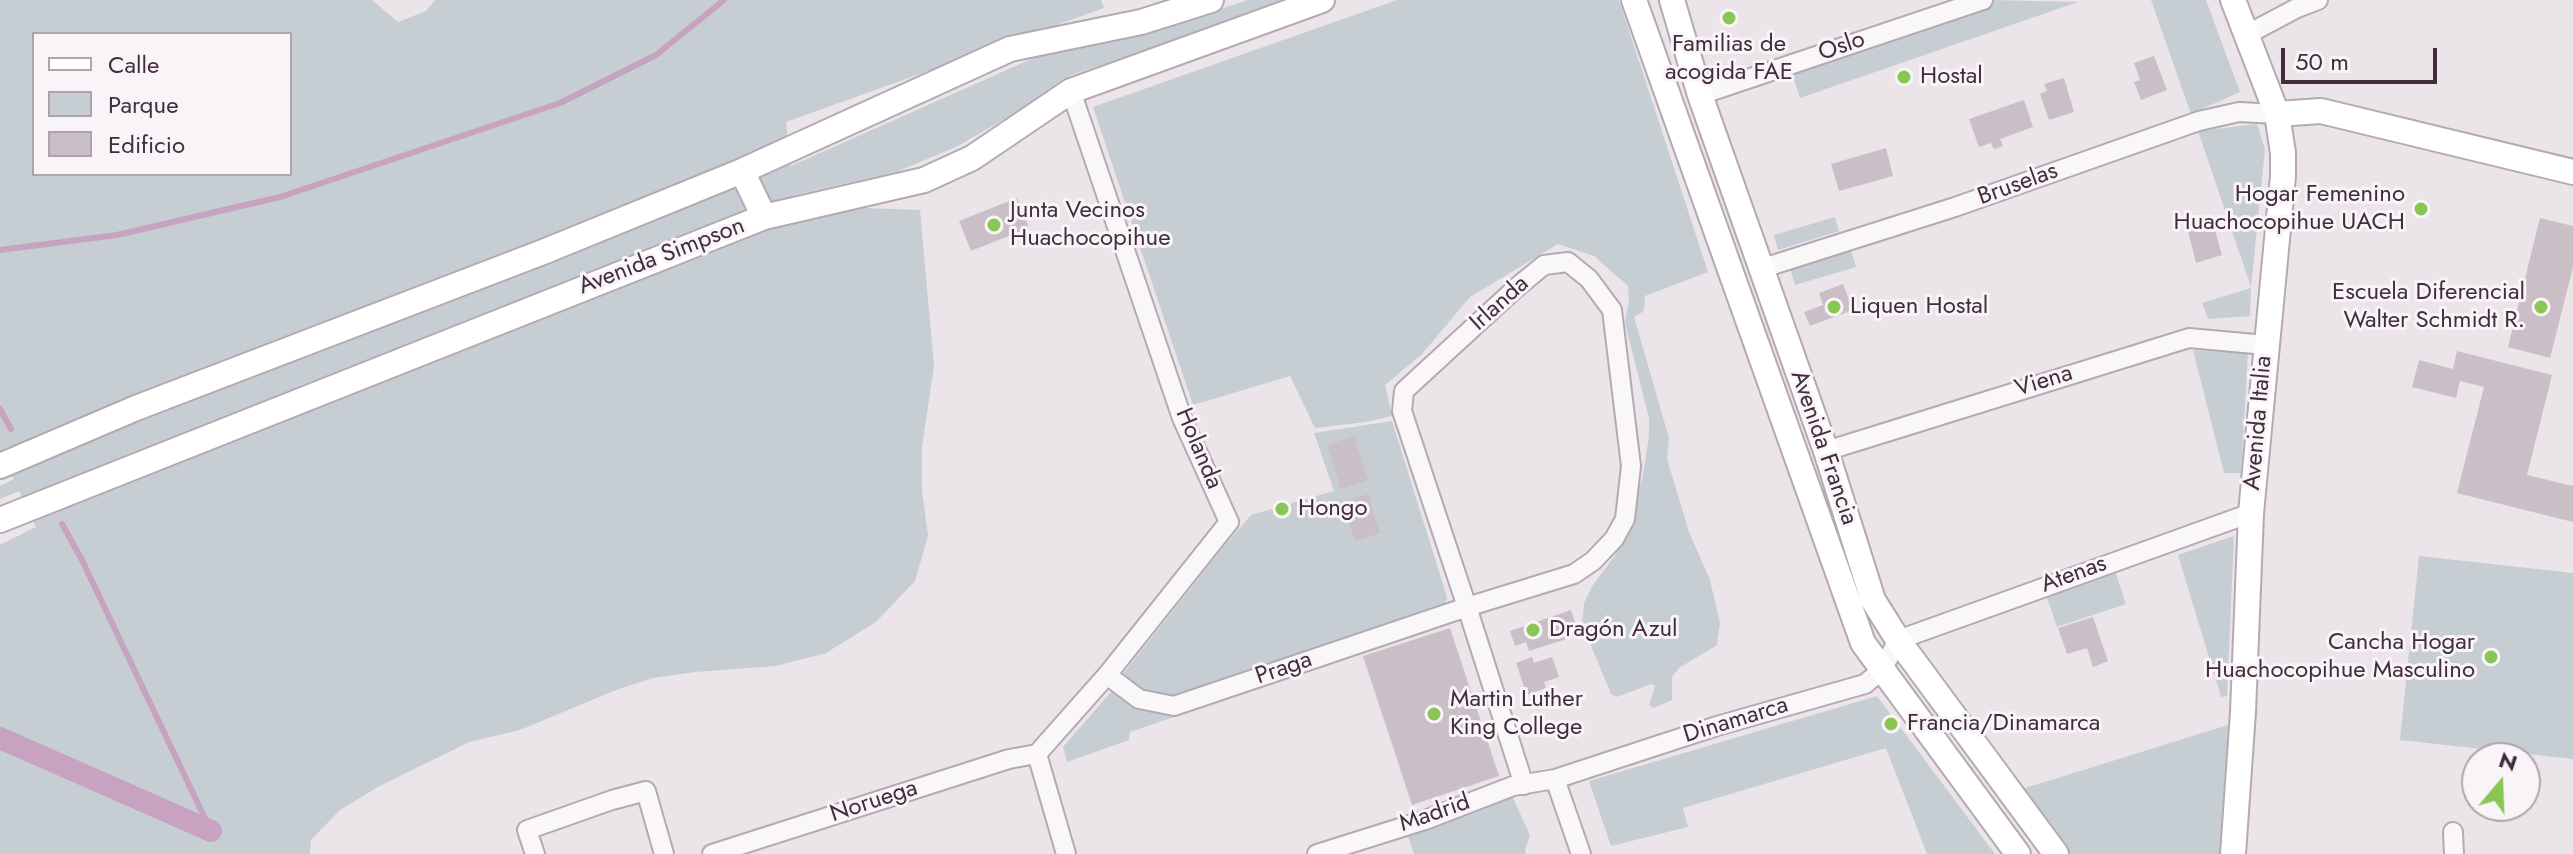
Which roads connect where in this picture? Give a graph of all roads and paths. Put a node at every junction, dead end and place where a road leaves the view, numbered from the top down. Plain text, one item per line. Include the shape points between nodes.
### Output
1 (1211, 0) edge
2 (1322, 0) edge
3 (1634, 0) edge
4 (1672, 0) edge
5 (1983, 0) edge
6 (2233, 0) edge
7 (2318, 0) edge
8 (2246, 35) junction
9 (1071, 91) junction
10 (1700, 95) junction
11 (2277, 114) junction
12 (742, 171) junction
13 (2573, 172) edge
14 (764, 217) junction
15 (1760, 269) junction
16 (2266, 345) junction
17 (1826, 451) junction
18 (0, 466) edge
19 (2251, 513) junction
20 (0, 520) edge
21 (1467, 607) junction
22 (1898, 640) junction
23 (1882, 670) junction
24 (1107, 675) junction
25 (1037, 754) junction
26 (1555, 779) junction
27 (1524, 785) junction
28 (2453, 832) dead end
29 (535, 854) edge
30 (664, 854) edge
31 (712, 854) edge
32 (1066, 854) edge
33 (1317, 854) edge
34 (1581, 854) edge
35 (2018, 854) edge
36 (2056, 854) edge
37 (2233, 854) edge
38 (2454, 854) edge

1 - 12 main road, Avenida Simpson via 1141,22 1010,49
2 - 9 main road, Avenida Simpson
3 - 23 main road, Avenida Francia via 1863,643
4 - 10 main road, Avenida Francia
5 - 10 street, Oslo
6 - 8 main road, Avenida Italia
7 - 8 street
8 - 11 main road, Avenida Italia
9 - 14 main road, Avenida Simpson via 972,158 924,180
9 - 24 street, Holanda via 1182,418 1229,522
10 - 15 main road, Avenida Francia
11 - 13 main road via 2321,111
11 - 15 street, Bruselas via 2239,112 2199,121
11 - 16 main road, Avenida Italia via 2283,176
12 - 14 main road
12 - 18 main road, Avenida Simpson
14 - 20 main road, Avenida Simpson
15 - 17 main road, Avenida Francia
16 - 17 street, Viena via 2189,338
16 - 19 main road, Avenida Italia
17 - 22 main road, Avenida Francia via 1873,600
19 - 22 street, Atenas
19 - 37 main road, Avenida Italia
21 - 21 street, Irlanda via 1574,574 1606,549 1625,519 1631,466 1612,310 1568,262 1544,265 1404,391 1402,411
21 - 24 street, Praga via 1174,706 1139,699
21 - 27 street, Irlanda
22 - 23 street
22 - 36 main road, Avenida Francia
23 - 26 street, Dinamarca via 1865,684
23 - 35 main road, Avenida Francia
24 - 25 street, Holanda
25 - 31 street, Noruega
25 - 32 street
26 - 27 street, Madrid
26 - 34 street
27 - 33 street, Madrid
28 - 38 street
29 - 30 street via 527,830 646,791

